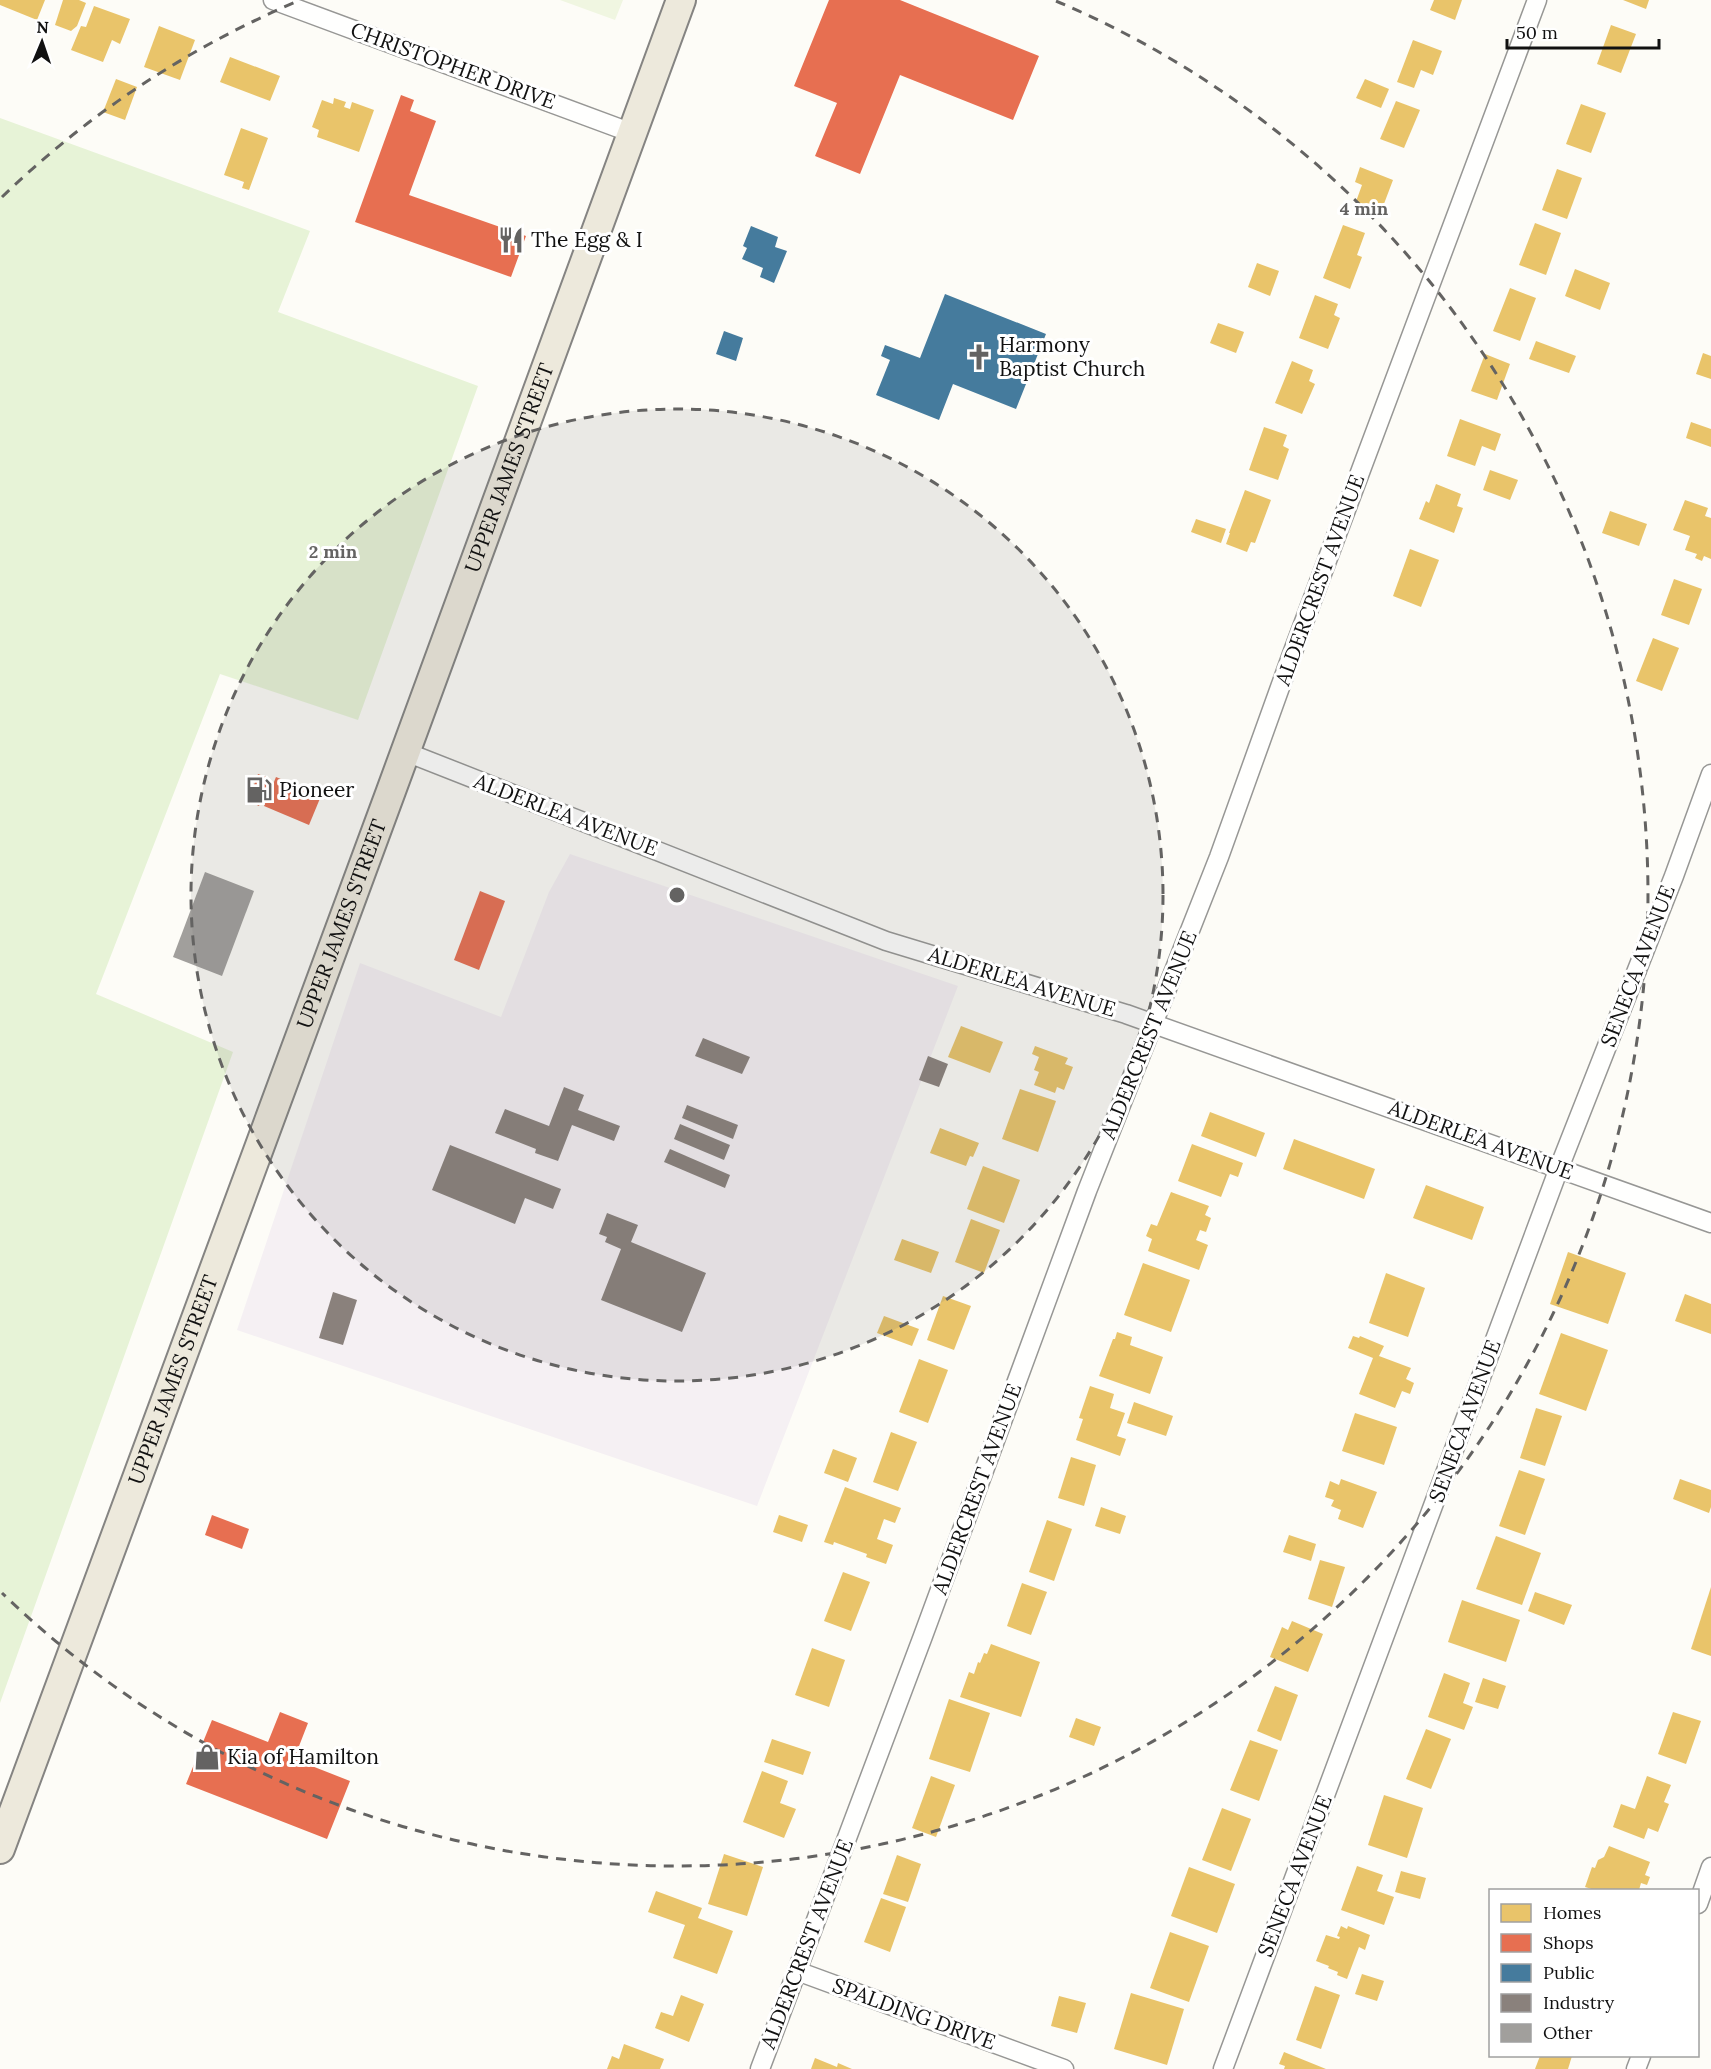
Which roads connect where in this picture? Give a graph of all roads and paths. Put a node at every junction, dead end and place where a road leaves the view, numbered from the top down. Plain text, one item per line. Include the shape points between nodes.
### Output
1 (273, 0) edge
2 (681, 0) edge
3 (1538, 0) edge
4 (632, 133) junction
5 (406, 752) junction
6 (1711, 774) edge
7 (1153, 1024) junction
8 (1559, 1168) junction
9 (1711, 1222) edge
10 (0, 1849) edge
11 (1711, 1867) edge
12 (1699, 1901) edge
13 (797, 1971) junction
14 (760, 2069) edge
15 (1064, 2069) edge
16 (1223, 2069) edge

1 - 4 street, CHRISTOPHER DRIVE
2 - 4 main road, UPPER JAMES STREET
3 - 7 street, ALDERCREST AVENUE via 1219,857
4 - 5 main road, UPPER JAMES STREET
5 - 7 street, ALDERLEA AVENUE via 886,941
5 - 10 main road, UPPER JAMES STREET
6 - 8 street, SENECA AVENUE
7 - 8 street, ALDERLEA AVENUE
7 - 13 street, ALDERCREST AVENUE via 1087,1191
8 - 9 street, ALDERLEA AVENUE
8 - 16 street, SENECA AVENUE
11 - 12 street
13 - 14 street, ALDERCREST AVENUE
13 - 15 street, SPALDING DRIVE

